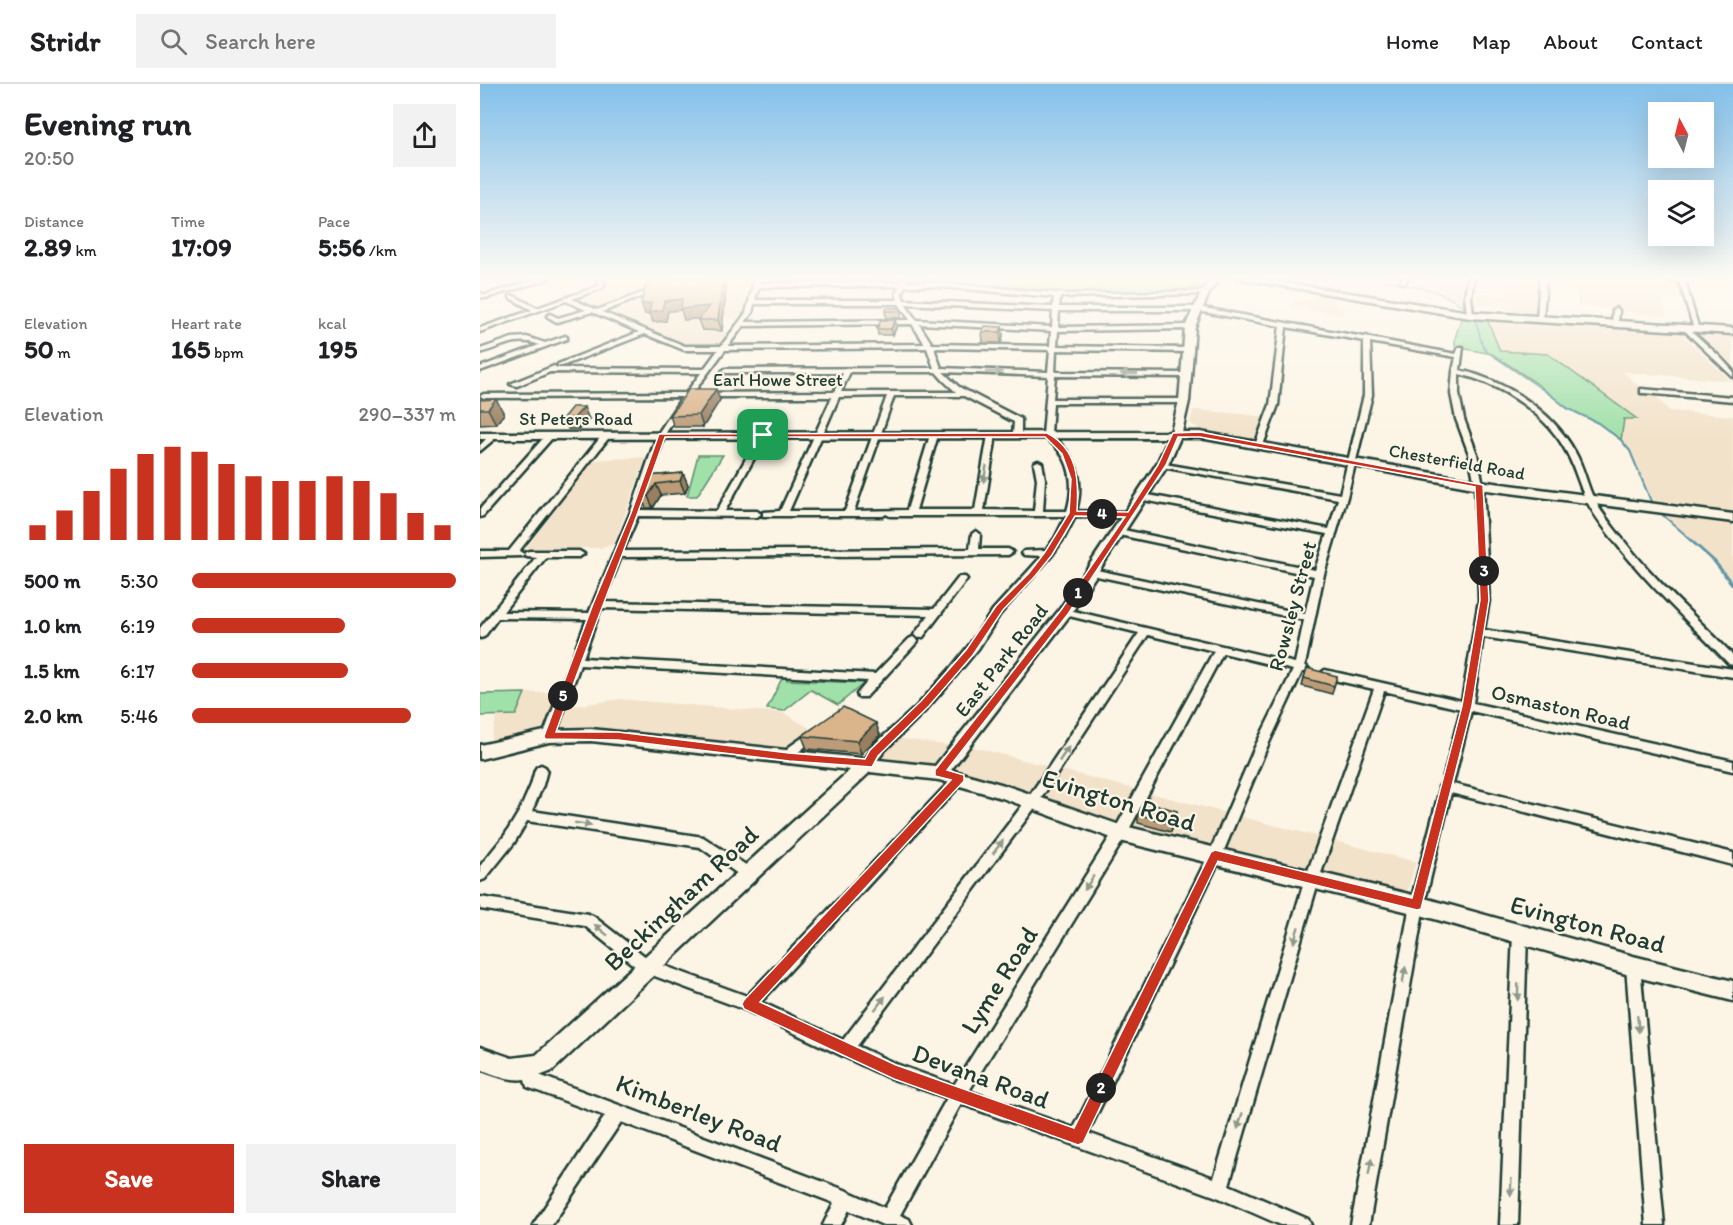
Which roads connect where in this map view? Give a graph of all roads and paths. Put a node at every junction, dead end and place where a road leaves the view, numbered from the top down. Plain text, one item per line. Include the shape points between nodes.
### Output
1 (736, 331) edge
2 (921, 331) edge
3 (1054, 331) edge
4 (1190, 331) edge
5 (1282, 331) edge
6 (1326, 331) edge
7 (1688, 331) edge
8 (644, 332) joint
9 (565, 338) dead end
10 (1367, 339) junction
11 (545, 345) junction
12 (930, 346) junction
13 (724, 348) junction
14 (1052, 350) junction
15 (1189, 350) junction
16 (480, 351) edge
17 (554, 368) junction
18 (480, 369) edge
19 (938, 370) junction
20 (706, 371) junction
21 (724, 371) dead end
22 (847, 371) junction
23 (1456, 371) junction
24 (1050, 374) junction
25 (1188, 375) junction
26 (1733, 375) edge
27 (514, 384) dead end
28 (500, 390) dead end
29 (1644, 391) dead end
30 (965, 394) junction
31 (836, 395) junction
32 (891, 395) junction
33 (687, 396) junction
34 (482, 397) edge
35 (1733, 399) edge
36 (1048, 401) junction
37 (1184, 401) junction
38 (1017, 434) junction
39 (607, 435) junction
40 (661, 435) junction
41 (763, 435) junction
42 (819, 435) junction
43 (877, 435) junction
44 (934, 435) junction
45 (992, 435) junction
46 (1047, 435) junction
47 (1176, 435) junction
48 (480, 436) edge
49 (494, 436) junction
50 (550, 436) junction
51 (1259, 445) junction
52 (480, 449) edge
53 (1350, 462) junction
54 (1038, 464) dead end
55 (1162, 465) junction
56 (1479, 485) junction
57 (1143, 497) junction
58 (1342, 497) junction
59 (1591, 501) junction
60 (635, 513) junction
61 (720, 513) junction
62 (849, 513) junction
63 (911, 513) junction
64 (979, 513) junction
65 (1038, 513) junction
66 (1073, 513) junction
67 (480, 514) edge
68 (783, 514) junction
69 (1131, 515) junction
70 (1733, 518) edge
71 (1119, 532) junction
72 (1332, 532) junction
73 (976, 534) dead end
74 (974, 552) junction
75 (1008, 552) dead end
76 (1027, 553) dead end
77 (1049, 553) junction
78 (488, 554) edge
79 (521, 554) junction
80 (579, 554) dead end
81 (543, 555) junction
82 (619, 555) junction
83 (1092, 572) junction
84 (1319, 574) junction
85 (962, 579) dead end
86 (597, 604) junction
87 (937, 612) junction
88 (1065, 612) junction
89 (496, 615) junction
90 (593, 616) junction
91 (1308, 618) junction
92 (1144, 632) junction
93 (1479, 633) junction
94 (480, 635) edge
95 (1220, 650) junction
96 (576, 661) junction
97 (1733, 661) edge
98 (1299, 668) junction
99 (1733, 674) edge
100 (878, 678) junction
101 (1380, 687) junction
102 (862, 694) dead end
103 (1467, 706) junction
104 (824, 726) edge
105 (549, 736) junction
106 (480, 752) edge
107 (789, 757) junction
108 (868, 764) junction
109 (1733, 766) edge
110 (542, 770) dead end
111 (939, 773) junction
112 (960, 778) junction
113 (1445, 787) junction
114 (1032, 802) junction
115 (525, 815) junction
116 (1120, 833) junction
117 (1215, 855) junction
118 (1733, 859) edge
119 (747, 873) junction
120 (480, 875) edge
121 (1312, 879) junction
122 (480, 903) edge
123 (1417, 905) junction
124 (1520, 934) junction
125 (646, 966) junction
126 (1632, 966) junction
127 (1733, 991) edge
128 (749, 1004) junction
129 (845, 1049) junction
130 (480, 1058) edge
131 (530, 1070) junction
132 (958, 1094) junction
133 (618, 1112) junction
134 (1078, 1137) junction
135 (1220, 1189) junction
136 (845, 1198) junction
137 (896, 1222) edge
138 (543, 1225) edge
139 (832, 1225) edge
140 (1302, 1225) edge
141 (1360, 1225) edge
142 (1509, 1225) edge
143 (1655, 1225) edge

1 - 13 street
2 - 12 street
3 - 14 street
4 - 15 street, East Park Road
5 - 51 street via 1274,405
6 - 10 street
7 - 26 street
8 - 13 street via 684,348
8 - 17 street
9 - 11 street
10 - 23 street via 1460,352
10 - 53 street, Rowsley Street via 1368,395
11 - 16 street via 522,338
11 - 18 street
12 - 13 street
12 - 14 street
12 - 19 street
13 - 20 street
14 - 15 street
14 - 24 street
15 - 25 street, East Park Road
17 - 20 street
17 - 27 street
19 - 22 street
19 -> 24 street
19 - 30 street
20 - 33 street
21 - 22 street
22 - 31 street
23 - 56 street via 1460,419
23 - 59 street via 1493,384 1542,416 1570,450
25 -> 24 street
24 - 36 street
25 - 37 street, East Park Road
28 - 34 street
29 - 35 street
30 - 32 street, Earl Howe Street
30 - 38 street via 1015,419 1019,425
31 - 32 street, Earl Howe Street
31 - 33 street, Earl Howe Street
31 - 42 street
32 - 43 street
33 - 34 street, Earl Howe Street
33 - 40 street
36 - 37 street
36 - 46 street
37 - 47 street, East Park Road
38 - 45 street, St Peters Road
38 - 46 street, St Peters Road
39 - 40 street, St Peters Road
39 - 50 street, St Peters Road
39 - 79 street
40 - 41 street, St Peters Road
40 - 60 street
41 - 42 street, St Peters Road
41 - 61 street
42 - 43 street, St Peters Road
42 - 68 street
43 - 44 street, St Peters Road
43 - 62 street
44 - 45 street, St Peters Road
44 - 63 street
45 -> 64 street
46 - 47 street, St Peters Road
46 - 66 street via 1065,453 1075,479
47 - 51 street, Chesterfield Road
47 - 55 street, East Park Road
48 - 49 street, St Peters Road
49 - 50 street, St Peters Road
49 - 52 street
50 - 67 street
51 - 53 street, Chesterfield Road
53 - 56 street, Chesterfield Road
53 - 58 street, Rowsley Street
54 - 65 street
55 - 57 street, East Park Road
55 - 58 street
56 - 59 street, Chesterfield Road
56 - 93 street via 1485,578
57 - 69 street, East Park Road
57 - 72 street
58 - 72 street, Rowsley Street
59 - 70 street, Chesterfield Road
59 - 97 street via 1638,565
60 - 61 street
60 - 82 street
61 - 68 street
62 - 63 street
62 - 68 street
63 - 64 street
64 - 65 street
65 - 66 street
66 - 69 street
66 - 77 street
69 - 71 street, East Park Road
71 - 83 street, East Park Road
71 - 84 street
72 - 84 street, Rowsley Street
73 - 74 street
74 - 75 street
74 - 82 street
76 - 77 street
77 - 108 street via 999,608 970,652
78 - 79 street
79 - 81 street
80 - 81 street
81 - 89 street
82 - 86 street
83 - 88 street, East Park Road
83 - 91 street
84 - 91 street, Rowsley Street
85 - 87 street
86 - 87 street
86 - 90 street
87 - 100 street
88 - 92 street, Osmaston Road
88 - 111 street, East Park Road
89 - 90 street
89 - 94 street
90 - 96 street
91 - 98 street, Rowsley Street
92 - 95 street, Osmaston Road
114 -> 92 street
93 - 99 street
93 - 103 street
95 - 98 street, Osmaston Road
95 - 116 street, Lyme Road
96 - 100 street
96 - 105 street
98 - 101 street, Osmaston Road
98 - 117 street, Rowsley Street
100 - 102 street
101 - 103 street, Osmaston Road
101 - 121 street
103 - 109 street, Osmaston Road
103 - 113 street
104 - 107 street
105 - 106 street, Evington Road
105 - 107 street, Evington Road via 618,736
107 - 108 street, Evington Road
108 - 111 street, Evington Road
108 - 119 street, Beckingham Road
110 - 115 street
111 - 112 street, Evington Road
112 - 114 street, Evington Road
112 - 128 street
113 - 118 street
113 - 123 street
114 - 116 street, Evington Road
129 -> 114 street
115 -> 119 street via 703,842
115 - 120 street
116 - 117 street, Evington Road
116 -> 132 street, Lyme Road
117 - 121 street, Evington Road
117 - 134 street, Rowsley Street
119 - 125 street, Beckingham Road
121 - 123 street, Evington Road
121 -> 135 street
125 -> 122 street, Devana Road via 588,920
123 - 124 street, Evington Road
141 -> 123 street
124 - 126 street, Evington Road
124 -> 142 street
125 - 128 street, Devana Road
125 - 131 street, Beckingham Road via 573,1038
126 - 127 street, Evington Road
126 -> 143 street
128 - 129 street, Devana Road
129 - 132 street, Devana Road
130 - 131 street via 509,1070
131 - 133 street, Kimberley Road via 533,1081
132 - 134 street, Devana Road
132 - 137 street, Lyme Road
133 - 136 street, Kimberley Road
133 - 138 street
134 - 135 street, Devana Road
135 - 140 street, Devana Road
136 - 137 street, Kimberley Road
136 - 139 street

